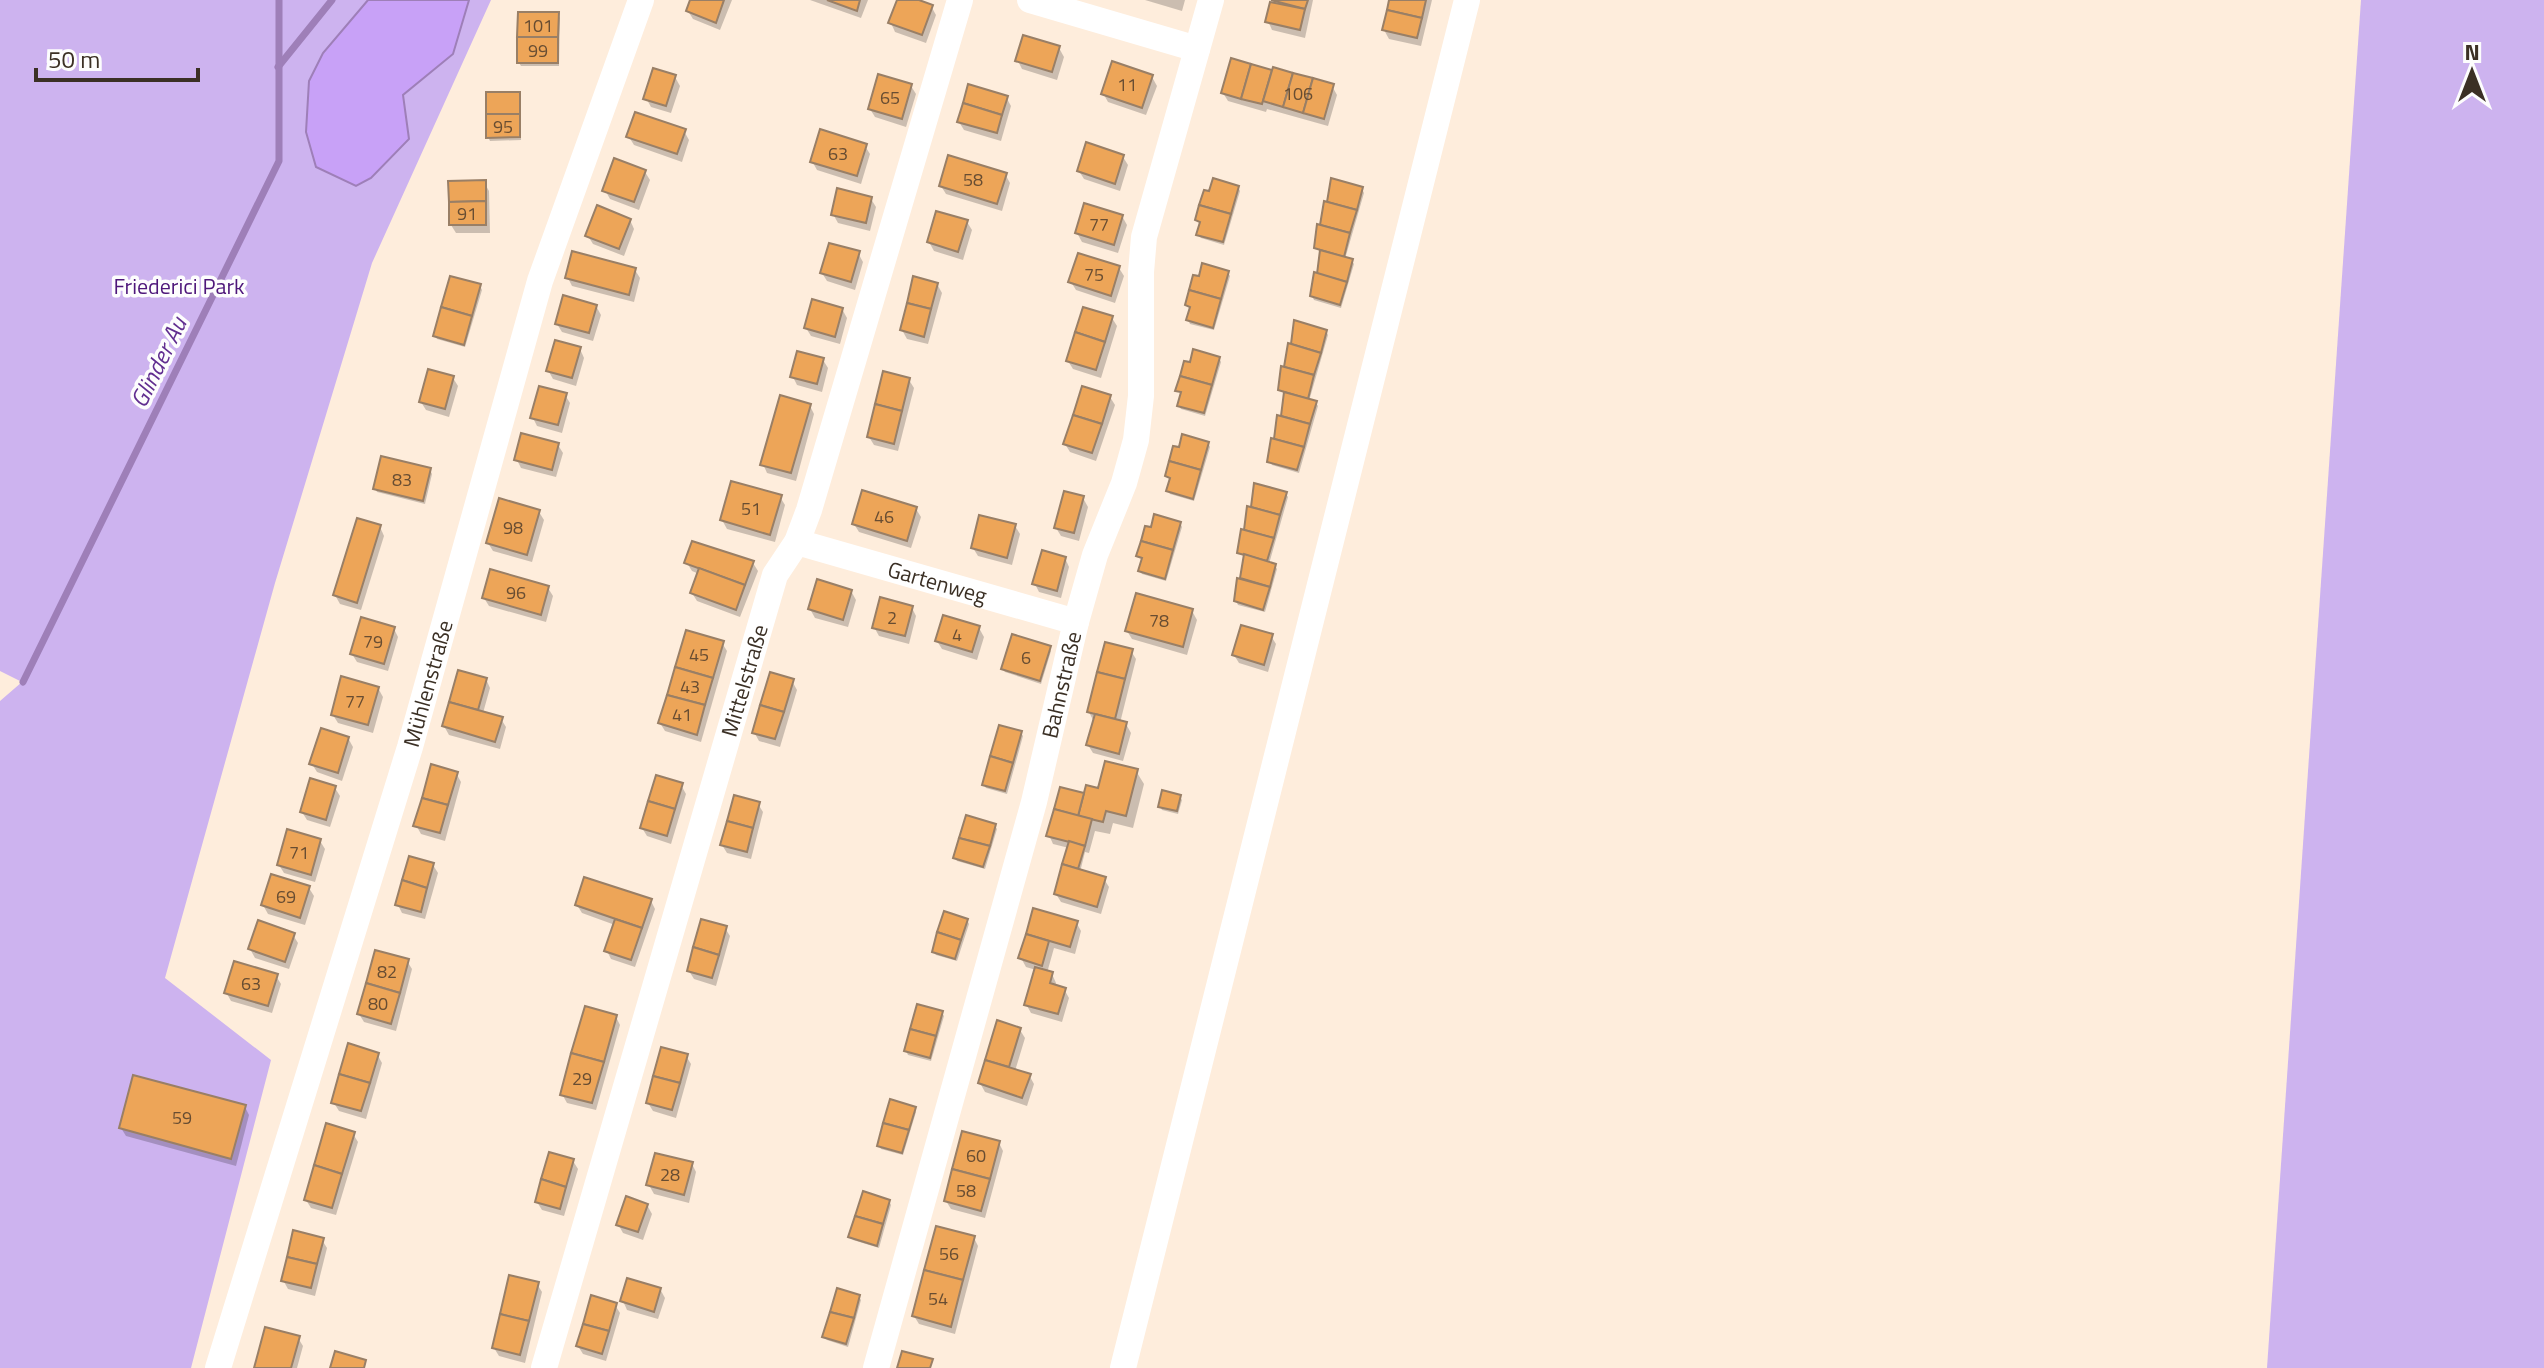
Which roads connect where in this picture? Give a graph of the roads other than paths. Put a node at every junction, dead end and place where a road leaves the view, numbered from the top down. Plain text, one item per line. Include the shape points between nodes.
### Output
1 (641, 0) edge
2 (960, 0) edge
3 (1030, 0) edge
4 (1211, 0) edge
5 (1467, 0) edge
6 (1197, 49) junction
7 (797, 542) junction
8 (1076, 622) junction
9 (218, 1368) edge
10 (544, 1368) edge
11 (876, 1368) edge
12 (1123, 1368) edge

1 - 9 street, Mühlenstraße via 540,281 410,747
2 - 7 street, Mittelstraße
3 - 6 street
4 - 6 street, Bahnstraße
5 - 12 street
6 - 8 street, Bahnstraße via 1144,237 1136,440
7 - 8 street, Gartenweg
7 - 10 street, Mittelstraße via 775,575
8 - 11 street, Bahnstraße via 1034,802

